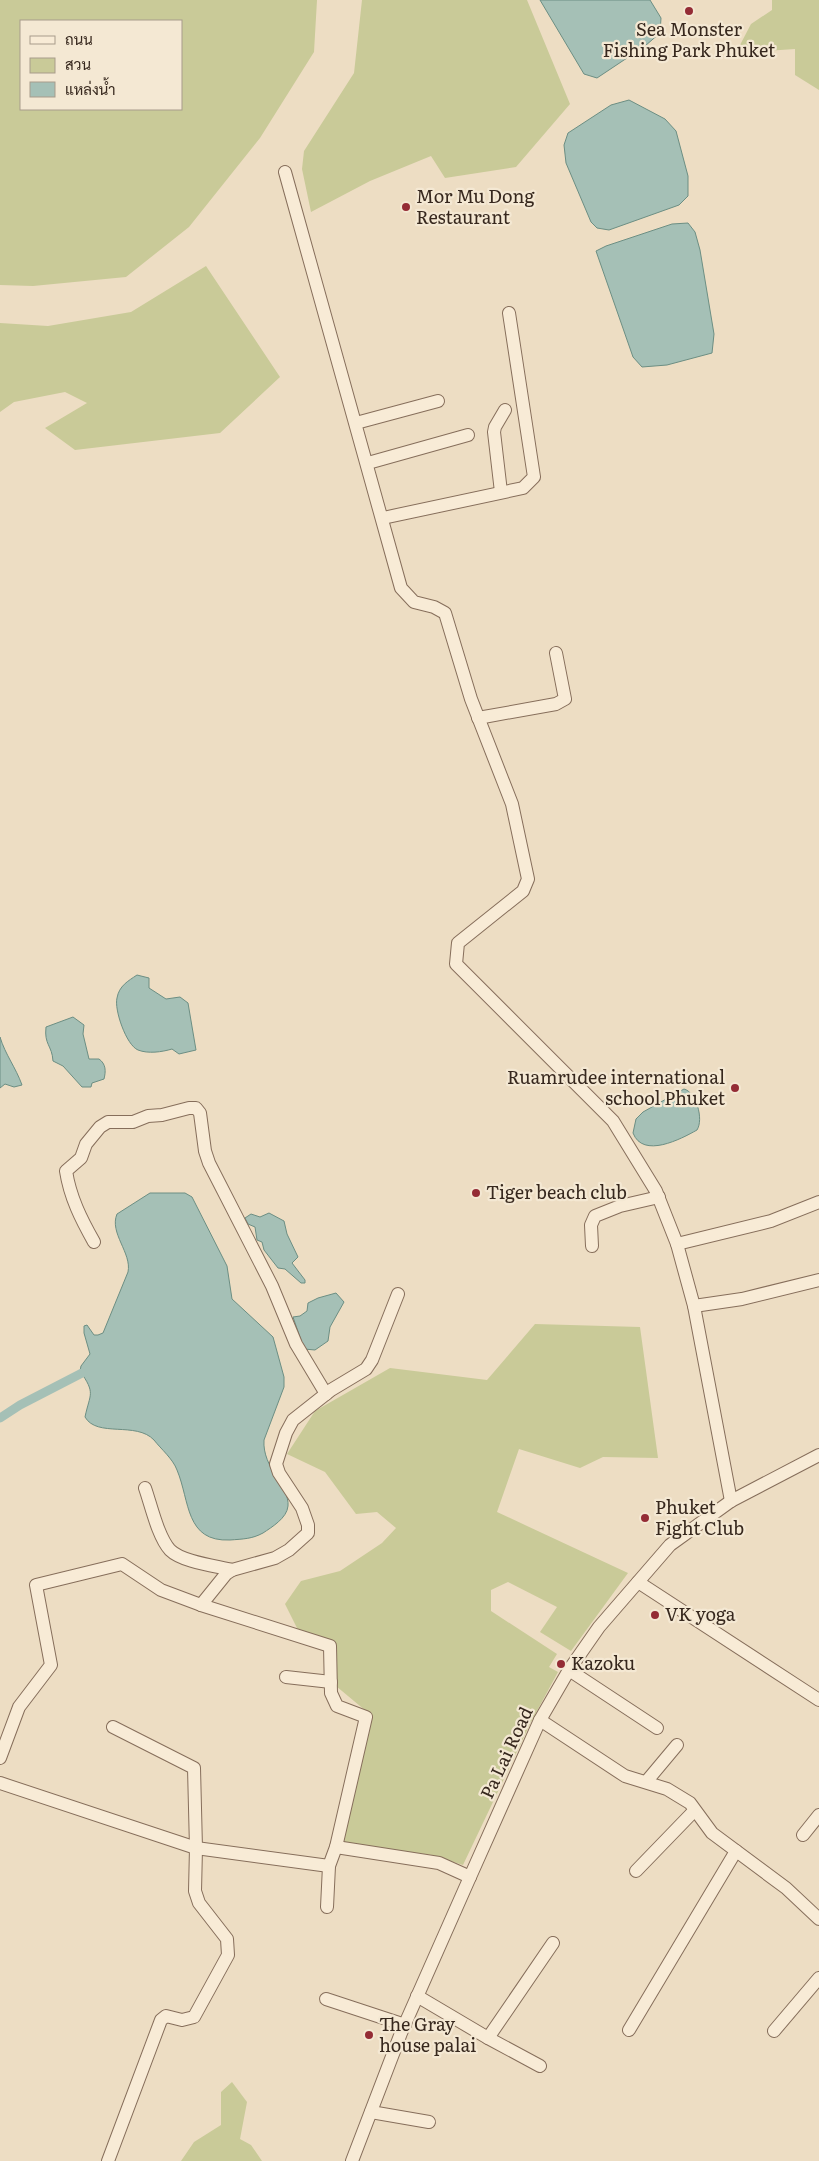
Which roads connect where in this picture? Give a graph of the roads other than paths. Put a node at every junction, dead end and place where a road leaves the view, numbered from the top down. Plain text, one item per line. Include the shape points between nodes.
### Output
1 (285, 172) dead end
2 (509, 313) dead end
3 (438, 401) dead end
4 (505, 410) dead end
5 (356, 423) junction
6 (468, 435) dead end
7 (368, 463) junction
8 (501, 492) junction
9 (383, 518) junction
10 (556, 653) dead end
11 (478, 718) junction
12 (659, 1197) junction
13 (819, 1202) edge
14 (94, 1242) dead end
15 (677, 1244) junction
16 (592, 1246) dead end
17 (819, 1280) edge
18 (398, 1294) dead end
19 (694, 1306) junction
20 (326, 1394) junction
21 (819, 1455) edge
22 (146, 1488) dead end
23 (731, 1501) junction
24 (232, 1570) junction
25 (638, 1582) junction
26 (201, 1605) junction
27 (569, 1670) junction
28 (286, 1677) dead end
29 (331, 1682) junction
30 (819, 1700) edge
31 (540, 1720) junction
32 (113, 1727) dead end
33 (657, 1728) dead end
34 (677, 1745) dead end
35 (0, 1758) edge
36 (646, 1782) junction
37 (0, 1783) edge
38 (694, 1811) junction
39 (819, 1815) edge
40 (803, 1835) dead end
41 (336, 1847) junction
42 (196, 1848) junction
43 (736, 1851) junction
44 (329, 1866) junction
45 (636, 1871) dead end
46 (470, 1877) junction
47 (327, 1907) dead end
48 (819, 1919) edge
49 (553, 1943) dead end
50 (819, 1978) edge
51 (417, 1996) junction
52 (326, 1999) dead end
53 (404, 2025) junction
54 (629, 2030) dead end
55 (774, 2031) dead end
56 (488, 2038) junction
57 (540, 2066) dead end
58 (371, 2112) junction
59 (429, 2122) dead end
60 (108, 2161) edge
61 (352, 2161) edge

1 - 5 street
2 - 8 street via 534,477 522,488
3 - 5 street
4 - 8 street via 494,432
5 - 7 street
6 - 7 street
7 - 9 street
8 - 9 street
9 - 11 street via 401,588 414,602 445,613
10 - 11 street via 563,701
11 - 12 street via 512,804 528,879 523,891 458,943 456,964 613,1121
12 - 15 street
12 - 16 street via 595,1216 590,1225
13 - 15 street via 771,1221
14 - 20 street via 71,1196 66,1171 81,1158 86,1144 100,1126 108,1122 133,1122 148,1116 196,1108 200,1112 204,1150 209,1163 272,1286 296,1344
15 - 19 street
17 - 19 street via 742,1299
18 - 20 street via 366,1369
19 - 23 street
20 - 24 street via 293,1420 276,1461 302,1508 308,1534 275,1558
21 - 23 street, Pa Lai Road
22 - 24 street via 164,1541 171,1551 187,1559
23 - 25 street, Pa Lai Road via 670,1544
24 - 26 street
25 - 27 street, Pa Lai Road via 599,1627
25 - 30 street
26 - 29 street via 330,1646
26 - 35 street via 161,1590 122,1564 36,1586 50,1665 19,1707
27 - 31 street, Pa Lai Road
27 - 33 street
28 - 29 street
29 - 41 street via 331,1693 337,1706 366,1717
31 - 36 street via 625,1776
31 - 46 street, Pa Lai Road
32 - 42 street via 194,1768
34 - 36 street
36 - 38 street via 667,1789 690,1803
37 - 42 street
38 - 43 street via 712,1833
38 - 45 street
39 - 40 street
41 - 44 street
41 - 46 street via 439,1863
42 - 44 street
42 - 60 street via 195,1891 199,1903 227,1939 228,1955 194,2017 182,2020 166,2016 161,2020
43 - 48 street via 786,1888
43 - 54 street
44 - 47 street
46 - 51 street, Pa Lai Road
49 - 56 street
50 - 55 street
51 - 53 street, Pa Lai Road
51 - 56 street
52 - 53 street
53 - 58 street, Pa Lai Road
56 - 57 street
58 - 59 street
58 - 61 street, Pa Lai Road

